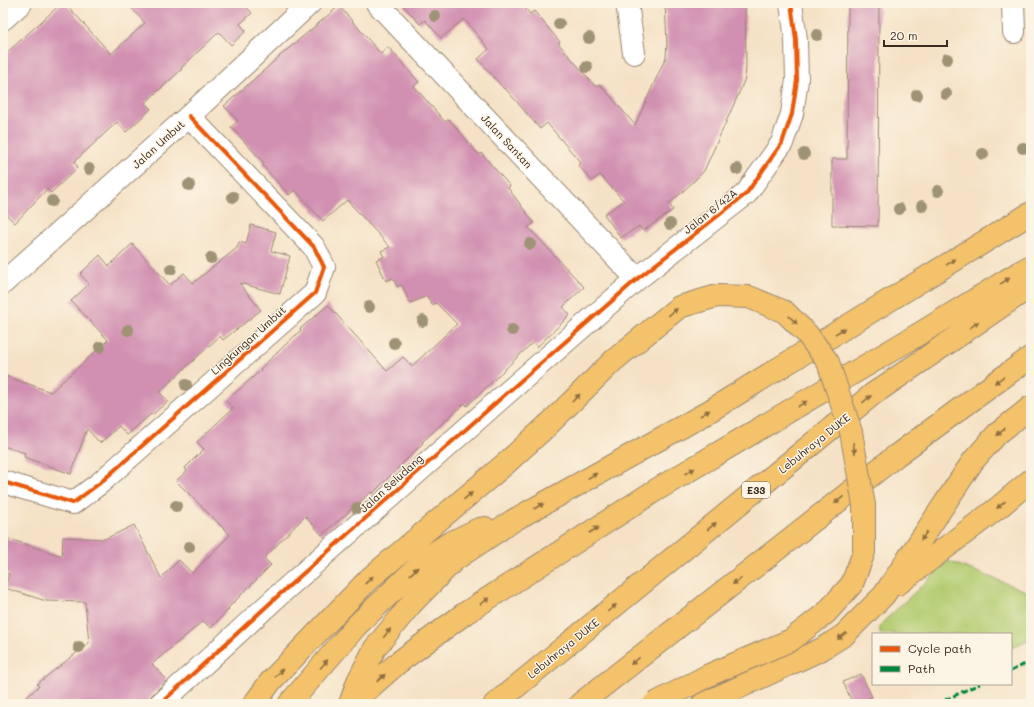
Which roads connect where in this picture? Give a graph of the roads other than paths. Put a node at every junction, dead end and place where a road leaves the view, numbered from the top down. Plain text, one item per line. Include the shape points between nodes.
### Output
1 (21, 3) edge
2 (310, 3) edge
3 (377, 3) edge
4 (627, 3) edge
5 (791, 3) edge
6 (1013, 3) edge
7 (3, 19) edge
8 (1014, 32) dead end
9 (634, 53) dead end
10 (189, 116) junction
11 (1031, 213) edge
12 (1031, 266) edge
13 (637, 279) junction
14 (3, 283) edge
15 (1029, 288) edge
16 (1031, 357) edge
17 (1031, 407) edge
18 (1031, 480) edge
19 (3, 482) edge
20 (514, 520) junction
21 (884, 596) junction
22 (160, 704) edge
23 (254, 704) edge
24 (289, 704) edge
25 (351, 704) edge
26 (495, 704) edge
27 (580, 704) edge
28 (654, 704) edge
29 (703, 704) edge

1 - 7 street
2 - 10 street, Jalan Umbut
3 - 13 street, Jalan Santan
4 - 9 street
5 - 13 street, Jalan 6/42A via 796,40 797,80 792,114 782,143 746,194
6 - 8 street
10 - 14 street, Jalan Umbut
10 - 19 street, Lingkungan Umbut via 314,247 324,267 315,293 100,483 73,503
20 -> 11 highway via 703,415
25 -> 12 highway via 399,662 464,614 656,490
13 - 22 street, Jalan Seludang via 286,589
26 -> 15 highway, Lebuhraya DUKE / E33 via 873,394
16 -> 27 highway via 896,455
17 -> 21 highway via 997,434 973,461
18 -> 21 highway
24 -> 20 highway via 357,625 428,557 479,529
25 -> 20 highway via 358,681 375,648 412,603 454,560
21 -> 29 highway via 844,635 822,649
23 -> 28 highway, bridge via 271,681 369,579 504,465 613,361 679,307 717,296 749,297 785,312 808,334 828,362 851,432 864,505 864,552 852,584 826,613 791,640 709,675

